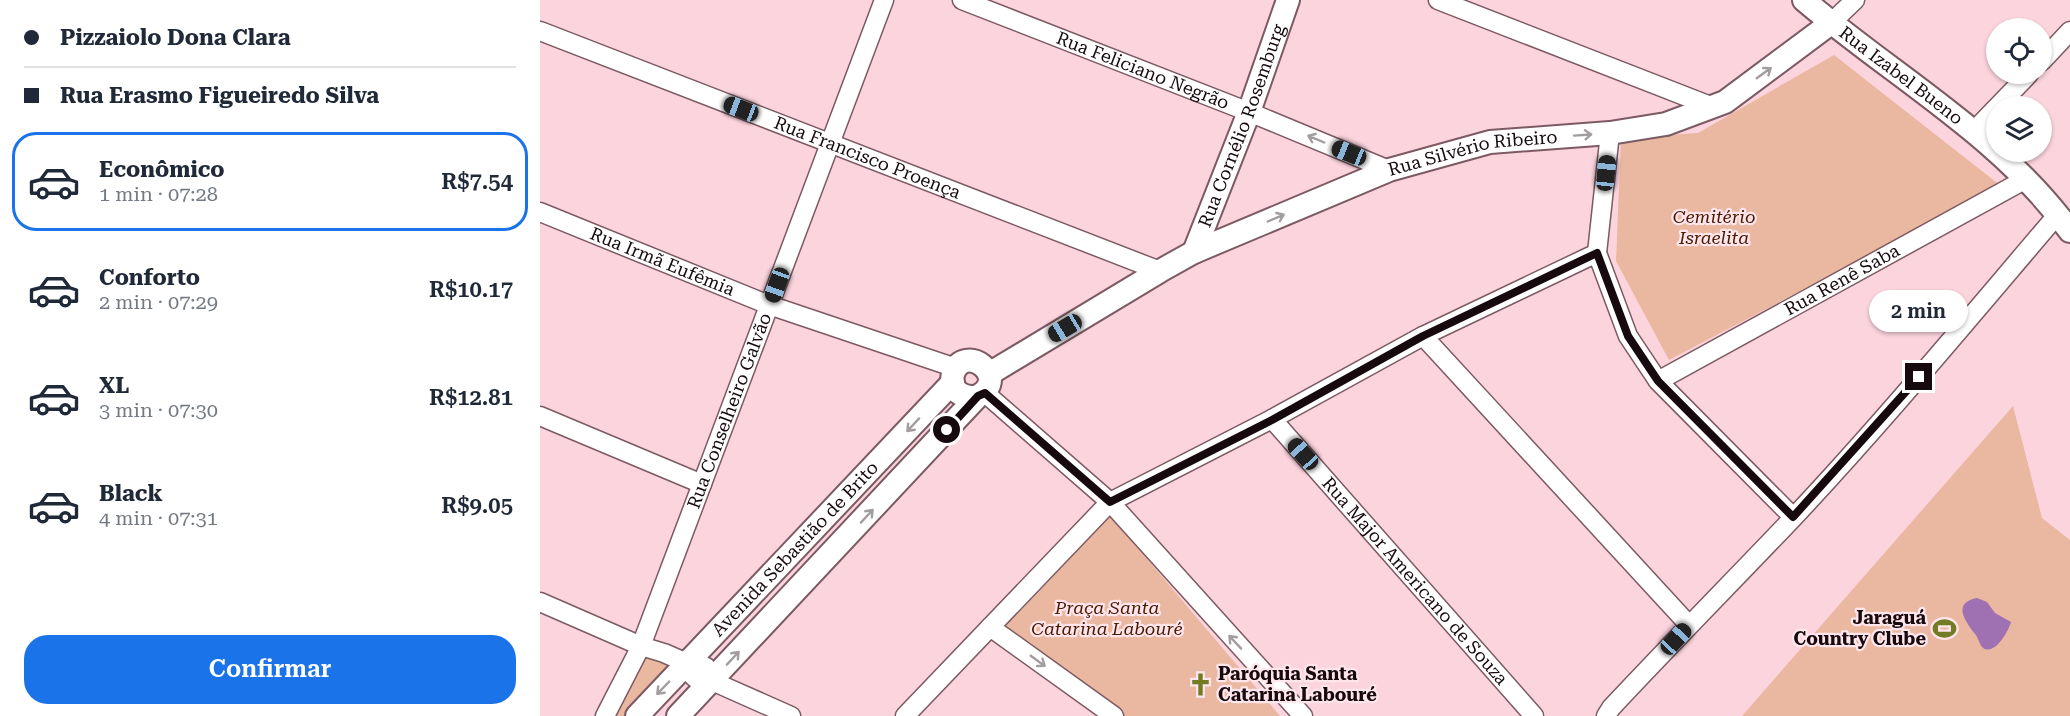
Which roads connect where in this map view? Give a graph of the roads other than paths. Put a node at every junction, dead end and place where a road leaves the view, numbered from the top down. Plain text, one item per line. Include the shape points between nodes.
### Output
1 (885, 0) edge
2 (962, 0) edge
3 (1288, 0) edge
4 (1438, 0) edge
5 (1804, 0) edge
6 (1855, 0) edge
7 (1832, 23) junction
8 (540, 31) edge
9 (2070, 31) edge
10 (2052, 50) edge
11 (2019, 84) edge
12 (2008, 96) edge
13 (1713, 107) junction
14 (1249, 112) junction
15 (1986, 118) edge
16 (1974, 131) junction
17 (1610, 133) junction
18 (830, 144) junction
19 (1389, 170) junction
20 (2026, 179) junction
21 (540, 212) edge
22 (2064, 222) edge
23 (1213, 234) junction
24 (1597, 253) junction
25 (1160, 271) junction
26 (770, 305) junction
27 (1423, 336) junction
28 (954, 375) junction
29 (1658, 381) junction
30 (984, 388) junction
31 (540, 416) edge
32 (1272, 420) junction
33 (702, 484) junction
34 (1110, 502) junction
35 (1793, 517) junction
36 (540, 602) edge
37 (1689, 625) junction
38 (990, 627) junction
39 (641, 646) junction
40 (687, 663) junction
41 (712, 681) junction
42 (605, 716) edge
43 (637, 716) edge
44 (678, 716) edge
45 (791, 716) edge
46 (905, 716) edge
47 (1114, 716) edge
48 (1303, 716) edge
49 (1534, 716) edge
50 (1606, 716) edge

1 - 18 street, Rua Conselheiro Galvão
2 - 14 street, Rua Feliciano Negrão
3 - 14 street, Rua Cornélio Rosemburg
4 - 13 street
5 - 7 street, Rua Izabel Bueno
6 - 7 street
13 -> 7 street, Rua Silvério Ribeiro
7 - 16 street, Rua Izabel Bueno
8 - 18 street, Rua Francisco Proença
9 - 10 street
11 - 12 street
13 - 17 street, Rua Silvério Ribeiro via 1666,124
19 -> 14 street, Rua Feliciano Negrão
14 - 23 street, Rua Cornélio Rosemburg
15 - 16 street
16 - 20 street, Rua Izabel Bueno
19 -> 17 street, Rua Silvério Ribeiro via 1490,142
17 - 24 street
18 - 25 street, Rua Francisco Proença
18 - 26 street, Rua Conselheiro Galvão
23 -> 19 street, Rua Silvério Ribeiro
20 - 22 street, Rua Izabel Bueno
20 - 29 street, Rua Renê Saba
21 - 26 street, Rua Irmã Eufêmia
22 - 35 street
23 - 25 street, Rua Silvério Ribeiro via 1194,252
24 - 27 street
24 - 29 street via 1628,336
25 - 30 street, Rua Silvério Ribeiro
26 - 28 street, Rua Irmã Eufêmia
26 - 33 street, Rua Conselheiro Galvão
27 - 32 street
27 - 37 street
28 - 30 street via 956,391 961,395 972,398
28 - 30 street via 966,361 983,365
28 -> 40 street, Avenida Sebastião de Brito
29 - 35 street
30 - 34 street
41 -> 30 street, Avenida Sebastião de Brito
31 - 33 street
32 - 34 street
32 - 49 street, Rua Major Americano de Souza
33 - 39 street, Rua Conselheiro Galvão
34 - 38 street
48 -> 34 street
35 - 37 street
36 - 39 street
37 - 50 street
38 - 46 street
38 -> 47 street
39 - 40 street
39 - 42 street, Rua Conselheiro Galvão
40 - 41 street via 706,667
40 -> 43 street, Avenida Sebastião de Brito
41 - 44 street, Avenida Sebastião de Brito
41 - 45 street

